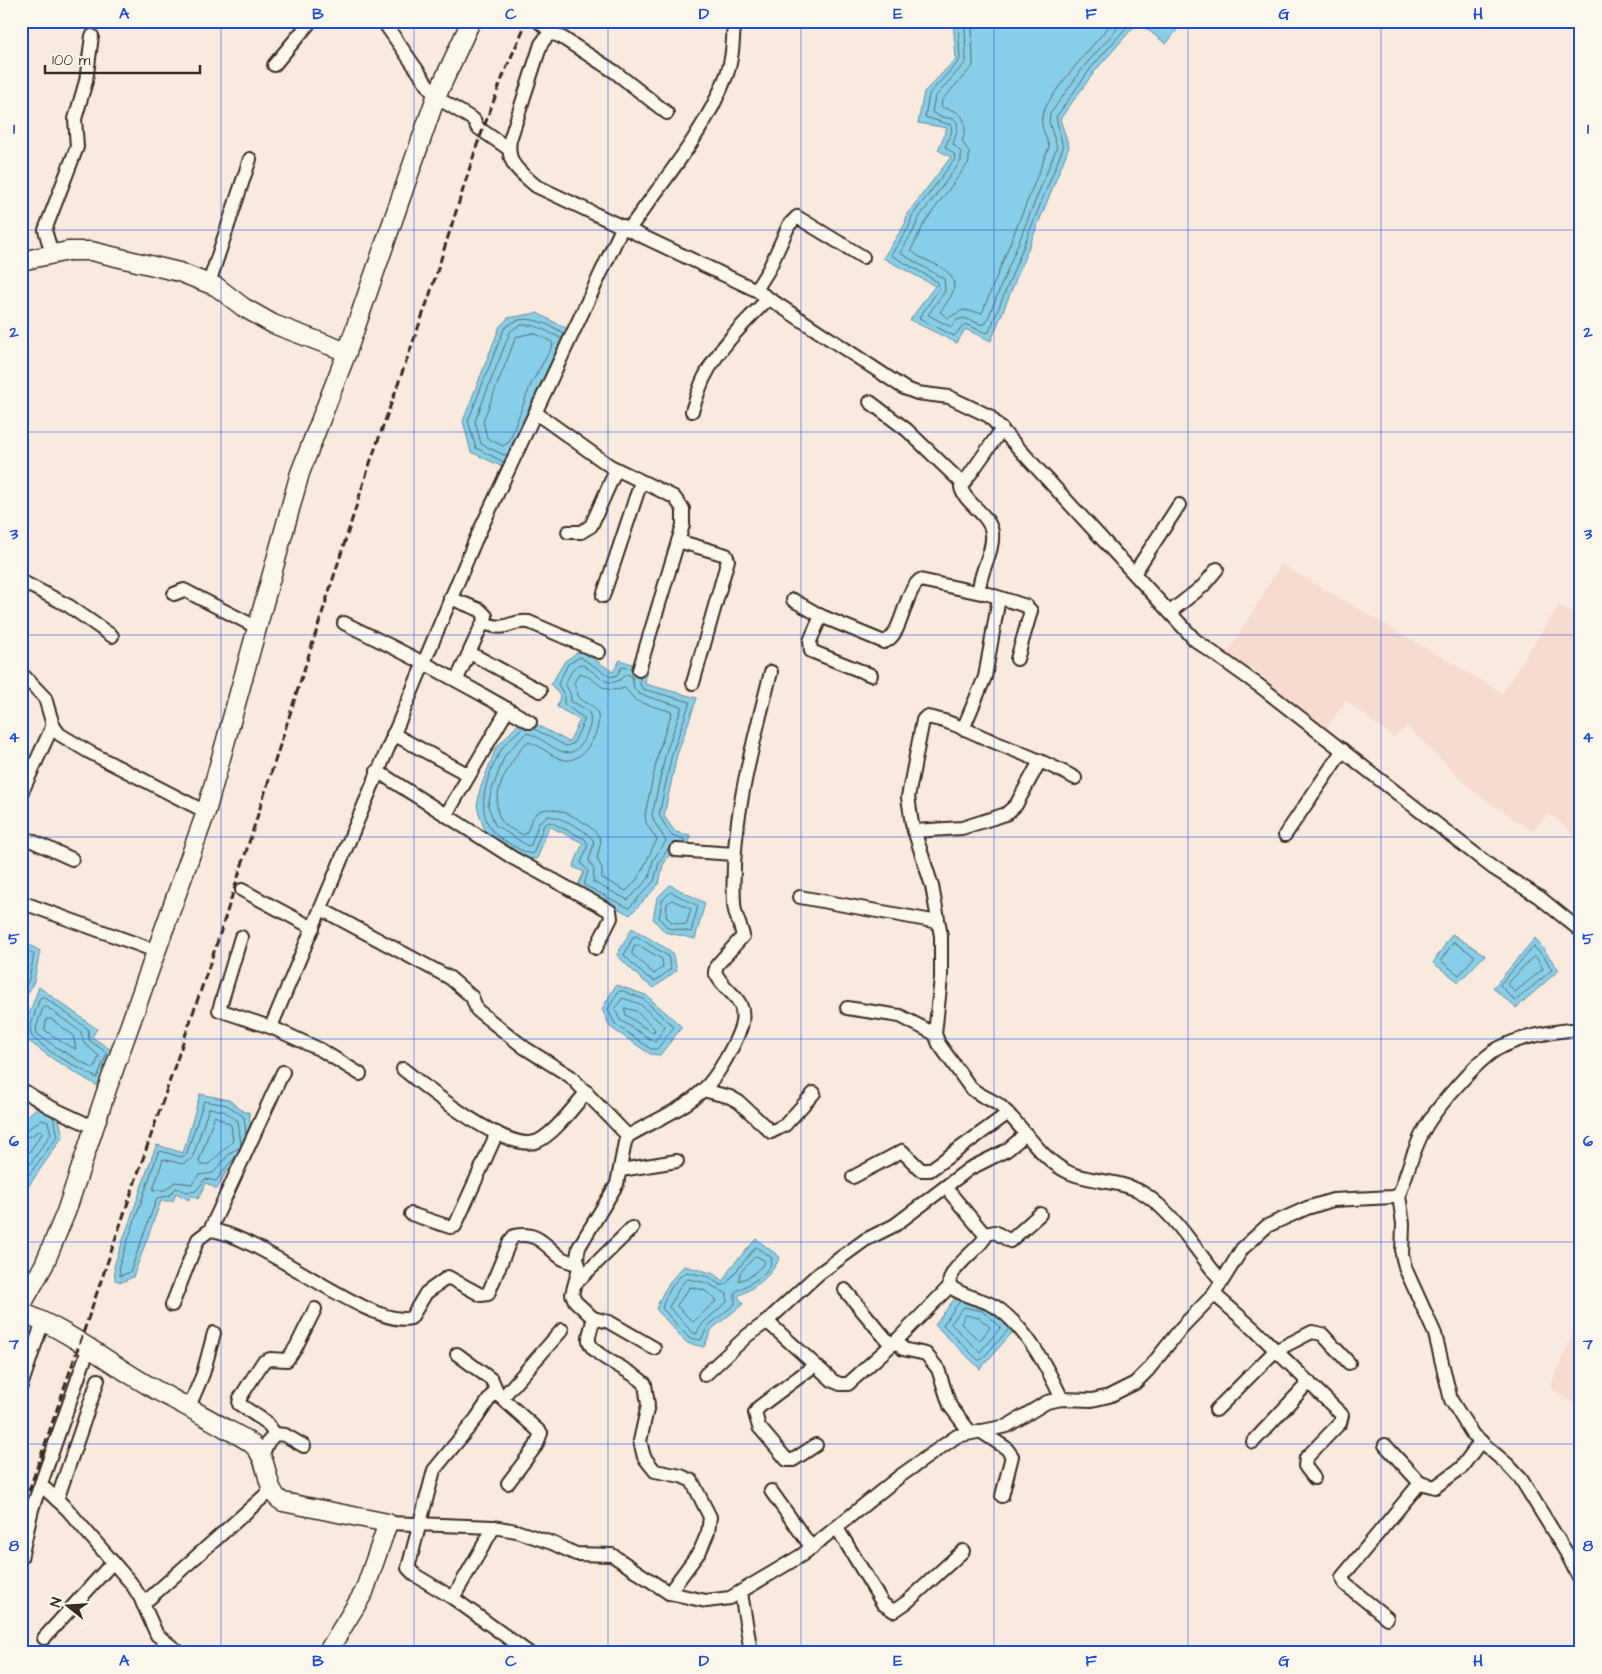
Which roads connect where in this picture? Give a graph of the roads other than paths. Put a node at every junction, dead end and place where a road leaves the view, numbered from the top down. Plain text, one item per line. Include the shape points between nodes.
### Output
1 (311, 21) edge
2 (383, 21) edge
3 (471, 21) edge
4 (538, 21) edge
5 (734, 21) edge
6 (554, 34) junction
7 (92, 36) dead end
8 (274, 65) dead end
9 (436, 97) junction
10 (667, 112) dead end
11 (508, 149) junction
12 (250, 158) dead end
13 (626, 227) junction
14 (52, 254) junction
15 (863, 257) dead end
16 (22, 259) edge
17 (209, 283) junction
18 (756, 290) junction
19 (768, 299) junction
20 (347, 352) junction
21 (870, 402) dead end
22 (692, 411) dead end
23 (536, 413) junction
24 (1002, 429) junction
25 (616, 470) junction
26 (641, 482) junction
27 (963, 484) junction
28 (1179, 505) dead end
29 (568, 532) dead end
30 (678, 541) junction
31 (1217, 569) dead end
32 (1135, 572) junction
33 (21, 581) edge
34 (981, 593) junction
35 (174, 594) dead end
36 (603, 596) dead end
37 (450, 598) junction
38 (999, 598) junction
39 (793, 600) dead end
40 (1170, 612) junction
41 (821, 616) junction
42 (344, 623) dead end
43 (484, 623) junction
44 (258, 628) junction
45 (112, 636) dead end
46 (599, 652) dead end
47 (470, 653) junction
48 (1017, 659) dead end
49 (424, 662) junction
50 (639, 670) dead end
51 (771, 672) dead end
52 (21, 673) edge
53 (871, 676) dead end
54 (457, 679) junction
55 (693, 683) dead end
56 (540, 691) dead end
57 (508, 709) junction
58 (530, 722) dead end
59 (53, 725) junction
60 (962, 729) junction
61 (393, 734) junction
62 (1343, 750) junction
63 (1040, 761) junction
64 (377, 771) junction
65 (469, 775) junction
66 (1075, 778) dead end
67 (21, 794) edge
68 (206, 812) junction
69 (446, 814) junction
70 (914, 832) junction
71 (1285, 835) dead end
72 (21, 836) edge
73 (676, 850) dead end
74 (734, 854) junction
75 (72, 859) dead end
76 (242, 890) dead end
77 (800, 898) dead end
78 (21, 902) edge
79 (321, 909) junction
80 (938, 922) junction
81 (313, 928) junction
82 (1581, 931) edge
83 (241, 937) dead end
84 (596, 948) dead end
85 (156, 951) junction
86 (847, 1008) dead end
87 (273, 1028) junction
88 (1581, 1029) edge
89 (935, 1034) junction
90 (403, 1069) dead end
91 (283, 1072) dead end
92 (360, 1074) dead end
93 (21, 1090) edge
94 (703, 1090) junction
95 (587, 1092) junction
96 (814, 1093) dead end
97 (1007, 1114) junction
98 (94, 1127) junction
99 (497, 1133) junction
100 (1026, 1134) junction
101 (628, 1136) junction
102 (677, 1161) dead end
103 (621, 1170) junction
104 (853, 1178) dead end
105 (946, 1188) junction
106 (1399, 1195) junction
107 (412, 1214) dead end
108 (1040, 1214) dead end
109 (632, 1228) dead end
110 (210, 1230) junction
111 (985, 1234) junction
112 (579, 1265) junction
113 (1221, 1280) junction
114 (950, 1286) junction
115 (573, 1287) junction
116 (845, 1290) dead end
117 (1214, 1294) junction
118 (172, 1305) dead end
119 (21, 1306) edge
120 (316, 1310) dead end
121 (21, 1312) edge
122 (593, 1318) junction
123 (43, 1321) junction
124 (765, 1323) junction
125 (562, 1330) dead end
126 (214, 1334) dead end
127 (894, 1342) junction
128 (89, 1347) junction
129 (654, 1348) dead end
130 (1275, 1351) junction
131 (457, 1354) dead end
132 (1349, 1362) dead end
133 (811, 1368) junction
134 (705, 1376) dead end
135 (98, 1380) dead end
136 (1309, 1382) junction
137 (21, 1386) edge
138 (498, 1395) junction
139 (1062, 1398) junction
140 (189, 1406) junction
141 (1216, 1410) dead end
142 (975, 1431) junction
143 (275, 1434) junction
144 (1481, 1441) junction
145 (1253, 1442) dead end
146 (816, 1444) dead end
147 (1385, 1445) dead end
148 (304, 1446) dead end
149 (262, 1456) junction
150 (1314, 1478) dead end
151 (1420, 1483) junction
152 (508, 1484) dead end
153 (41, 1485) junction
154 (271, 1490) junction
155 (771, 1491) dead end
156 (1002, 1496) dead end
157 (57, 1500) junction
158 (388, 1523) junction
159 (419, 1525) junction
160 (494, 1527) junction
161 (836, 1528) junction
162 (812, 1548) junction
163 (964, 1550) dead end
164 (21, 1558) edge
165 (113, 1562) junction
166 (1581, 1582) edge
167 (669, 1593) junction
168 (741, 1593) junction
169 (453, 1598) junction
170 (143, 1604) junction
171 (1387, 1618) dead end
172 (44, 1638) dead end
173 (749, 1650) edge
174 (180, 1653) edge
175 (327, 1653) edge
176 (529, 1653) edge

1 - 8 street
2 - 9 street
3 - 9 street
4 - 6 street
5 - 13 street via 732,55 714,101 684,152
6 - 10 street via 615,72
6 - 11 street via 548,35 541,44
7 - 14 street via 86,81 76,119 77,147 46,230
9 - 11 street via 474,120 477,127
9 - 20 street
11 - 13 street via 512,165 536,186
12 - 17 street
13 - 18 street
13 - 23 street
14 - 16 street
14 - 17 street via 68,251 100,253 179,272
15 - 18 street via 797,217 789,225
17 - 20 street via 265,320
18 - 19 street
19 - 22 street via 741,326 712,364
19 - 24 street via 904,388 958,400 989,416
20 - 44 street via 300,473
21 - 27 street via 907,430
23 - 25 street
23 - 37 street
24 - 27 street
24 - 32 street
25 - 26 street
25 - 29 street via 591,526 581,532
26 - 30 street via 679,502 684,516
26 - 36 street
27 - 34 street via 962,490 992,532 979,588
28 - 32 street
30 - 50 street
30 - 55 street via 726,555 728,560
31 - 40 street via 1204,586
32 - 40 street
33 - 45 street via 69,606
34 - 38 street
34 - 41 street via 920,580 892,636 884,642
35 - 44 street via 184,590
37 - 43 street via 483,612 486,616
37 - 49 street
38 - 48 street via 1026,606 1030,611
38 - 60 street via 985,677
39 - 41 street
40 - 62 street via 1210,652
41 - 53 street via 810,641 811,651
42 - 49 street
43 - 46 street via 501,628 529,622
43 - 47 street
44 - 68 street
47 - 54 street
47 - 56 street
49 - 54 street
49 - 61 street
51 - 74 street via 745,775
52 - 59 street via 45,698
54 - 57 street
57 - 58 street
57 - 65 street
59 - 67 street
59 - 68 street via 59,734 89,752
60 - 63 street
60 - 70 street via 931,718 923,720 908,797
61 - 64 street
61 - 65 street
62 - 71 street
62 - 82 street via 1493,868 1539,897
63 - 66 street
63 - 70 street via 1016,805 1006,814 962,828
64 - 69 street
64 - 79 street
65 - 69 street
68 - 85 street
69 - 84 street via 517,861 610,911 611,918
70 - 80 street via 932,886
72 - 75 street
73 - 74 street
74 - 94 street via 735,915 743,936 717,965 715,972 742,1006 744,1018 737,1037
76 - 81 street
77 - 80 street
78 - 85 street
79 - 81 street
79 - 95 street via 450,978 472,997 477,1010 525,1048 570,1076
80 - 89 street via 941,978
81 - 87 street
83 - 87 street via 219,1010
85 - 98 street
86 - 89 street via 900,1016
87 - 92 street via 321,1050
88 - 106 street via 1519,1041 1499,1048 1484,1059 1423,1131
89 - 97 street via 970,1087
90 - 99 street via 473,1120
91 - 110 street
93 - 98 street
94 - 96 street via 740,1102 770,1132 785,1125
94 - 101 street
95 - 99 street via 537,1142 518,1142
95 - 101 street
97 - 100 street
97 - 104 street via 930,1170 921,1170 902,1151
98 - 119 street via 66,1212 44,1265
99 - 107 street via 455,1226
100 - 105 street via 1007,1150 980,1163
100 - 113 street via 1050,1159 1071,1173 1146,1195 1184,1231
101 - 103 street
102 - 103 street
103 - 112 street via 612,1193 578,1247 576,1257
105 - 111 street
105 - 124 street via 895,1225 865,1240
106 - 113 street via 1333,1200 1281,1219 1250,1239
106 - 144 street via 1403,1224 1402,1255 1406,1270 1435,1334 1451,1400 1466,1426
108 - 111 street via 1010,1241 994,1232
109 - 115 street
110 - 112 street via 234,1237 368,1308 396,1319 411,1318 426,1293 448,1277 474,1292 484,1296 488,1294 514,1236 534,1237 562,1259
110 - 118 street via 198,1239
111 - 114 street via 981,1243 955,1270 949,1280
112 - 115 street
113 - 117 street
114 - 127 street
114 - 139 street via 991,1305 1009,1319 1048,1369
115 - 122 street via 575,1301
116 - 127 street
117 - 130 street
117 - 139 street via 1135,1383 1109,1396 1092,1400
120 - 143 street via 287,1360 263,1362 240,1398 239,1404 266,1422
121 - 123 street
122 - 129 street via 609,1322
122 - 167 street via 589,1338 593,1349 630,1370 645,1384 648,1405 640,1441 644,1457 655,1470 692,1481 710,1517 700,1552
123 - 128 street
123 - 137 street
124 - 133 street
124 - 134 street
125 - 138 street
126 - 140 street via 203,1374
127 - 133 street via 848,1384 838,1384
127 - 142 street via 904,1349 926,1354 938,1369 950,1406
128 - 140 street via 155,1390
128 - 153 street
130 - 132 street via 1317,1332
130 - 136 street
130 - 141 street
131 - 138 street via 495,1383
133 - 146 street via 756,1411 755,1421 784,1458 793,1460
135 - 157 street
136 - 145 street
136 - 150 street via 1340,1412 1342,1419 1306,1458 1305,1466
138 - 152 street via 541,1433 536,1446
138 - 159 street via 437,1463
139 - 142 street via 1042,1405 1007,1426
140 - 149 street via 245,1439
142 - 156 street via 1006,1448 1012,1456
142 - 161 street via 949,1441
143 - 148 street
143 - 149 street
144 - 151 street via 1460,1468 1438,1486
144 - 166 street via 1521,1480
147 - 151 street
149 - 154 street
151 - 171 street via 1342,1578
153 - 157 street
153 - 164 street
154 - 158 street via 275,1498 283,1502
154 - 170 street
155 - 162 street
157 - 165 street
158 - 159 street
158 - 175 street via 361,1599
159 - 160 street
159 - 169 street via 408,1568
160 - 167 street via 516,1531 576,1554 607,1553
160 - 169 street
161 - 162 street
161 - 163 street via 883,1604 894,1611
162 - 168 street
165 - 170 street
165 - 172 street
167 - 168 street via 696,1600 721,1601
168 - 173 street
169 - 176 street
170 - 174 street via 157,1635

